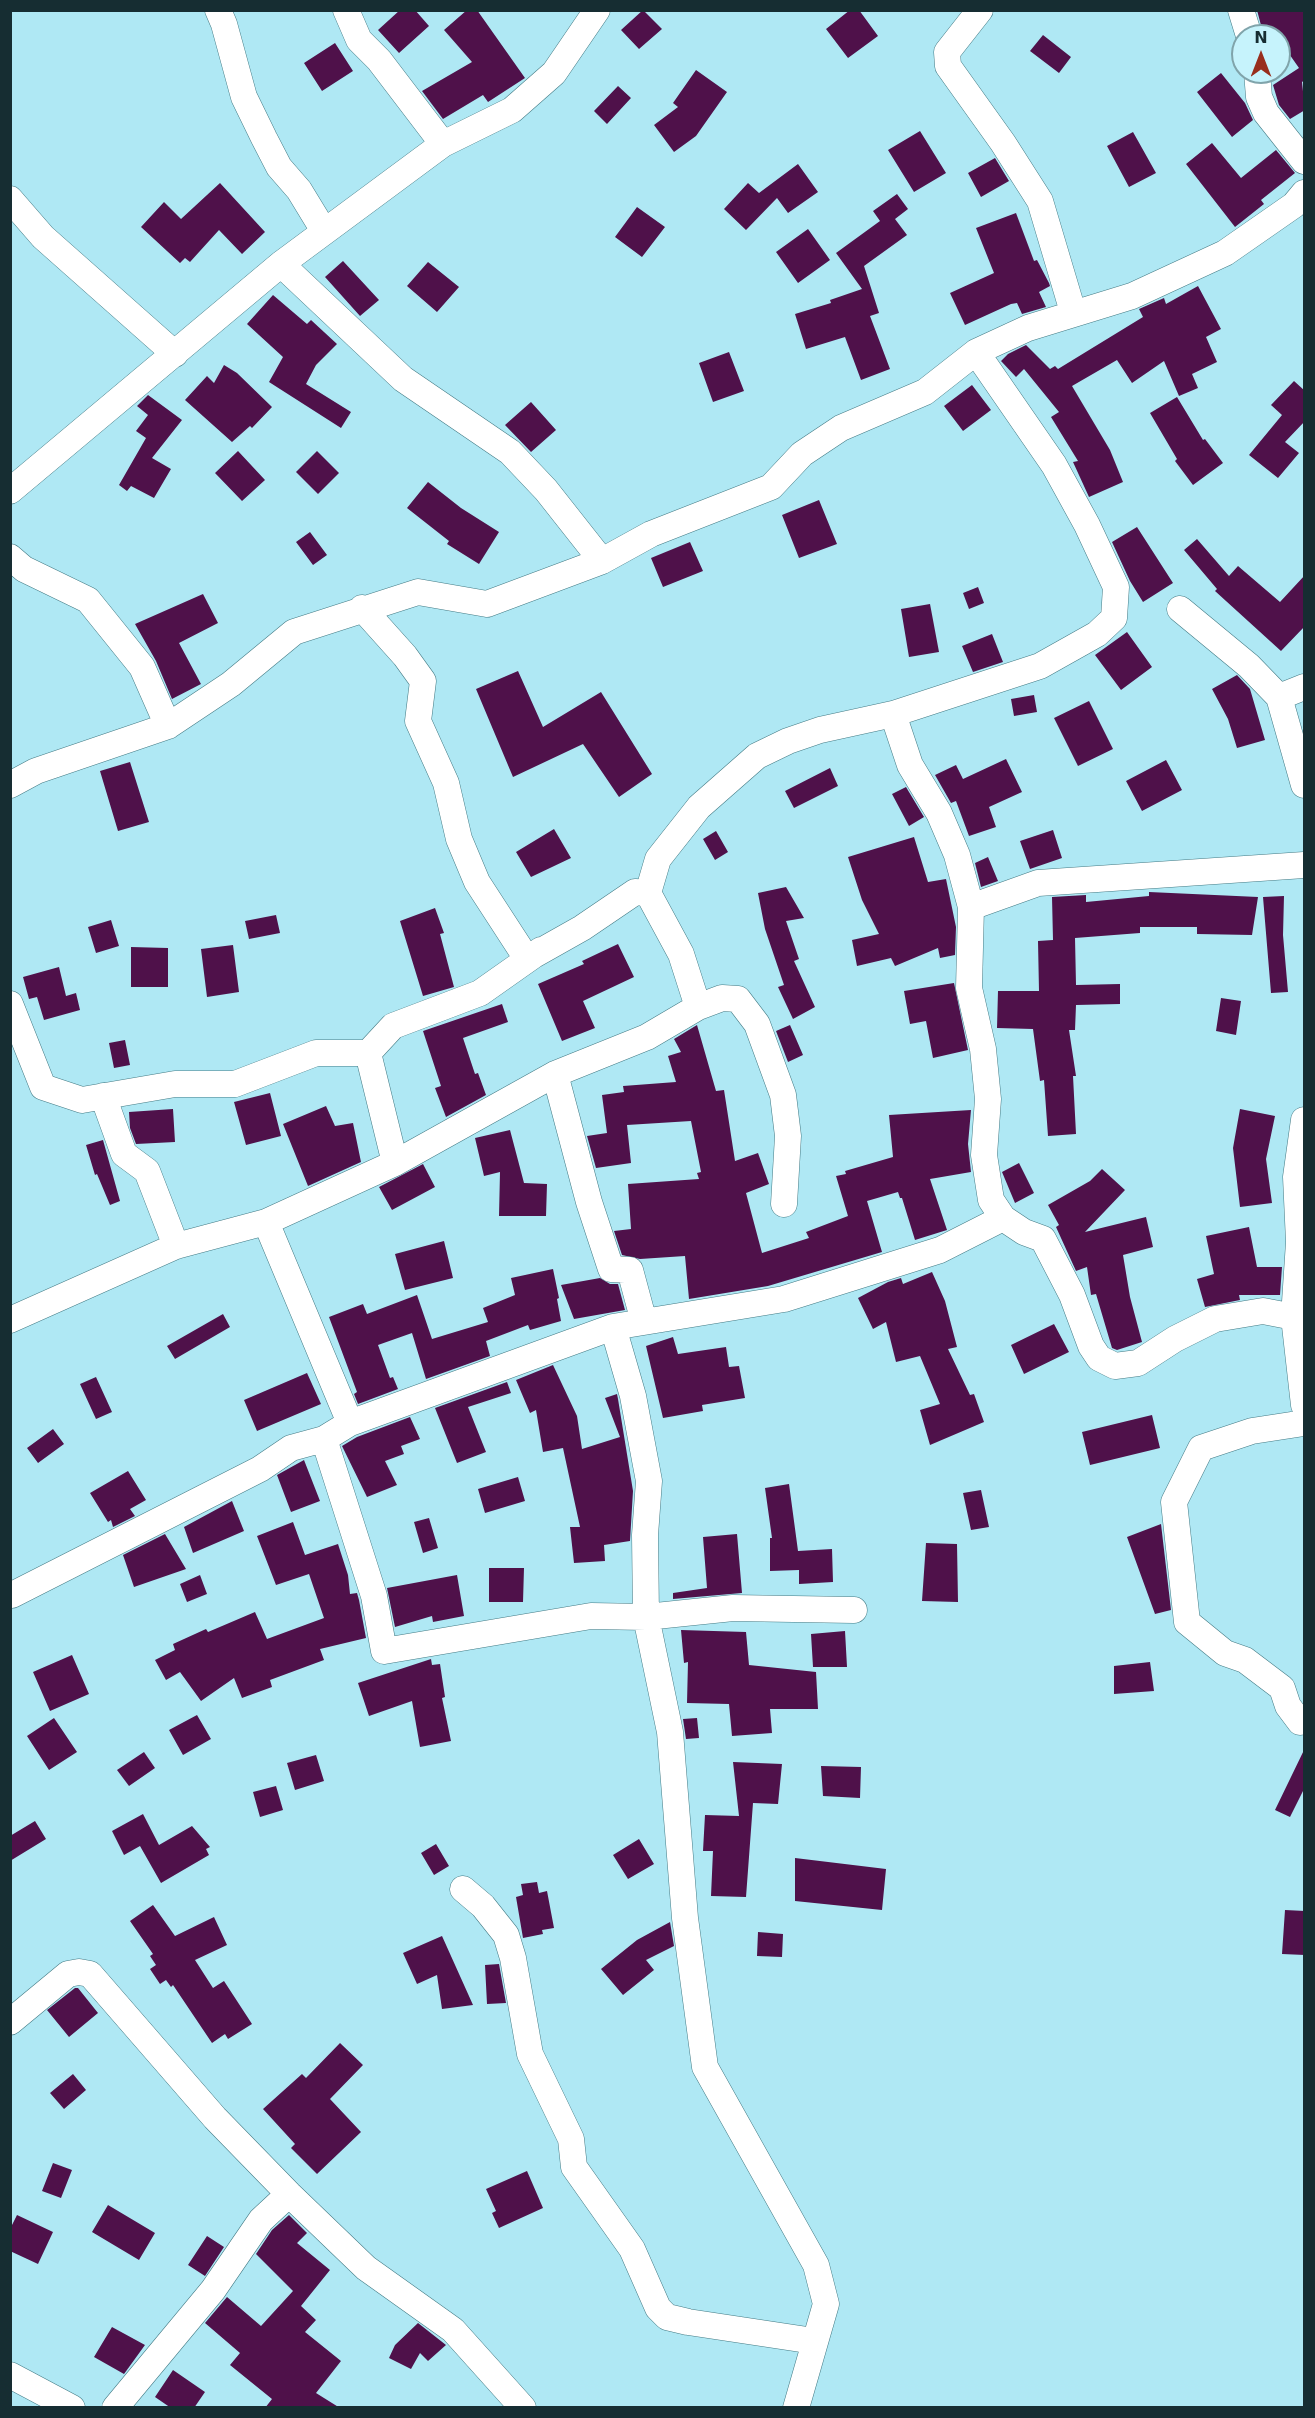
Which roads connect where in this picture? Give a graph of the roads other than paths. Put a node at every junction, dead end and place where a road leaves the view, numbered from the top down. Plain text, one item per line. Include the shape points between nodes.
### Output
1 (218, 10) edge
2 (345, 10) edge
3 (597, 10) edge
4 (980, 10) edge
5 (1258, 84) edge
6 (443, 144) junction
7 (1305, 160) edge
8 (1305, 193) edge
9 (10, 199) edge
10 (324, 231) junction
11 (281, 264) junction
12 (1073, 312) junction
13 (976, 352) junction
14 (175, 354) junction
15 (10, 492) edge
16 (10, 557) edge
17 (602, 561) junction
18 (362, 608) junction
19 (1180, 609) dead end
20 (1305, 687) edge
21 (1279, 697) junction
22 (893, 714) junction
23 (168, 726) junction
24 (10, 785) edge
25 (1305, 785) edge
26 (1305, 865) edge
27 (648, 893) junction
28 (971, 907) junction
29 (527, 959) junction
30 (10, 1004) edge
31 (698, 1007) junction
32 (368, 1053) junction
33 (555, 1074) junction
34 (103, 1096) junction
35 (1305, 1120) edge
36 (395, 1163) junction
37 (784, 1204) dead end
38 (1003, 1218) junction
39 (266, 1222) junction
40 (176, 1246) junction
41 (1294, 1317) junction
42 (10, 1320) edge
43 (644, 1322) junction
44 (613, 1327) junction
45 (1304, 1418) edge
46 (350, 1423) junction
47 (324, 1439) junction
48 (12, 1595) edge
49 (854, 1610) dead end
50 (646, 1617) junction
51 (1300, 1722) dead end
52 (463, 1889) dead end
53 (10, 2022) edge
54 (289, 2194) junction
55 (814, 2341) junction
56 (10, 2375) edge
57 (72, 2408) edge
58 (115, 2408) edge
59 (523, 2408) edge
60 (795, 2408) edge

1 - 10 street via 244,97 279,166
2 - 6 street via 358,40 379,60
3 - 6 street via 554,73 512,110
4 - 12 street via 948,52 948,66 1040,201
5 - 7 street via 1266,113
6 - 10 street
8 - 12 street via 1278,217 1224,253 1132,296
9 - 14 street via 43,237
10 - 11 street
11 - 14 street
11 - 17 street via 403,379 510,452 546,490
12 - 13 street
13 - 17 street via 925,392 841,428 802,454 771,487 651,534
13 - 22 street via 1054,465 1087,525 1116,587 1114,618 1096,634 1040,666
14 - 15 street
16 - 23 street via 24,569 88,600 142,667
17 - 18 street via 487,604 418,592
18 - 23 street via 294,632 231,684
18 - 29 street via 423,681 418,721 446,783 459,839 477,882
19 - 21 street via 1249,666
20 - 21 street
21 - 25 street
22 - 27 street via 820,730 757,756 699,807 658,859
22 - 28 street via 910,765 939,813 957,855
23 - 24 street via 36,771
26 - 28 street via 1038,883
27 - 29 street via 635,892
27 - 31 street via 681,954
28 - 38 street via 969,988 983,1049 987,1089 984,1155 991,1200
29 - 32 street via 480,993 393,1026
30 - 34 street via 43,1087 82,1100
31 - 33 street via 647,1037
31 - 37 street via 722,998 738,999 757,1024 783,1095 788,1136
32 - 34 street via 316,1053 235,1084 175,1084
32 - 36 street
33 - 36 street
33 - 43 street via 611,1269 630,1270
34 - 40 street via 124,1154 147,1171
35 - 41 street via 1296,1177 1299,1242
36 - 39 street
38 - 41 street via 1043,1239 1072,1295 1091,1346 1099,1358 1115,1366 1138,1363 1215,1319 1263,1311
38 - 43 street via 940,1250 816,1290
39 - 40 street
39 - 46 street
40 - 42 street
41 - 45 street
43 - 44 street
44 - 46 street
44 - 50 street via 633,1396 649,1481
45 - 51 street via 1201,1448 1174,1502 1187,1622 1224,1653 1245,1660 1282,1688 1288,1706
46 - 47 street
47 - 48 street via 291,1448 260,1469
47 - 50 street via 374,1596 384,1651 591,1617
49 - 50 street via 733,1608
50 - 55 street via 670,1732 685,1918 705,2067 816,2265 826,2304
52 - 55 street via 483,1906 506,1935 530,2054 571,2139 574,2167 632,2249 658,2308 667,2317 688,2322
53 - 54 street via 68,1974 90,1974 215,2118
54 - 58 street via 261,2220 213,2290
54 - 59 street via 366,2268 453,2330
55 - 60 street
56 - 57 street

